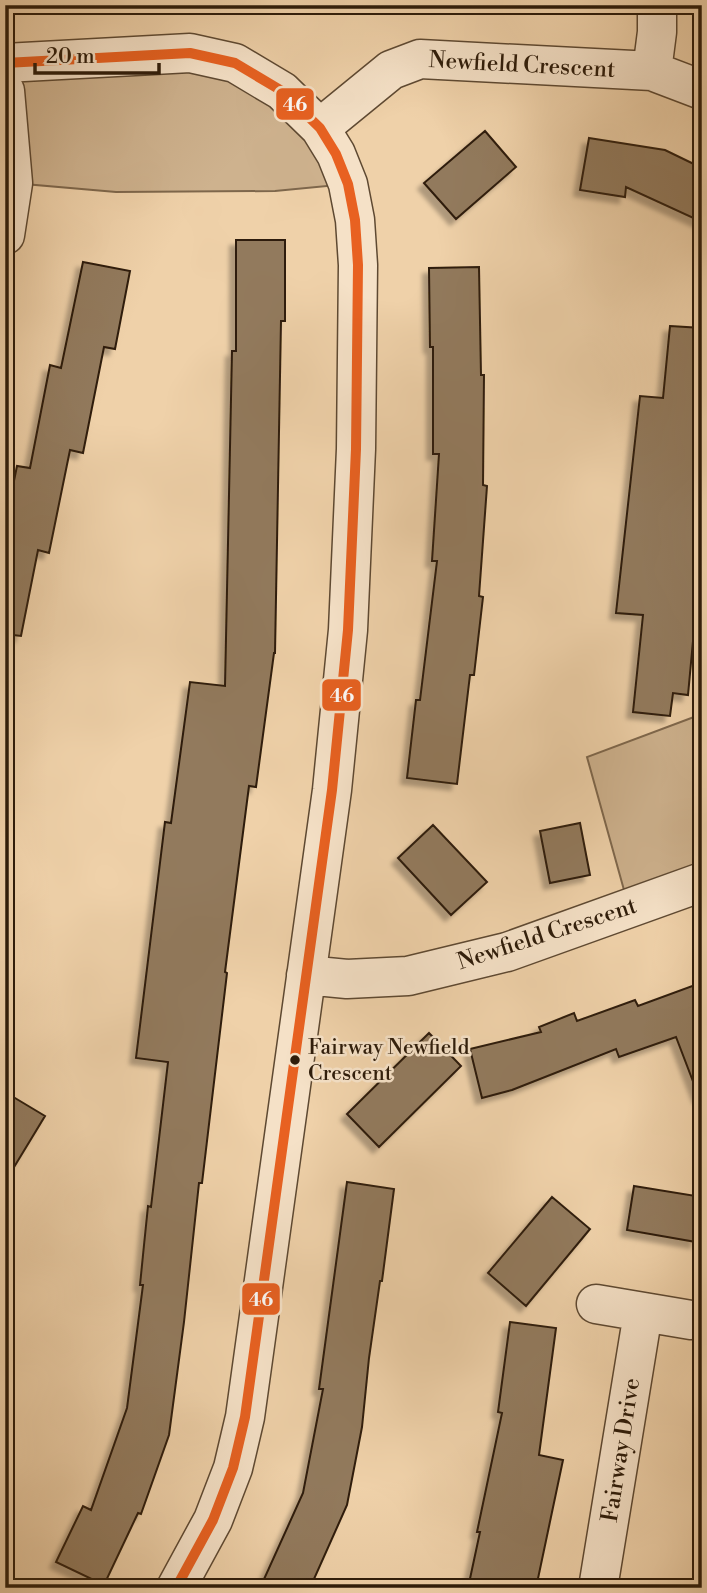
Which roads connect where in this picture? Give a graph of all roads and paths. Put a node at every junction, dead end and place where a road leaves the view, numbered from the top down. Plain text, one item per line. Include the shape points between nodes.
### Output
1 (657, 5) edge
2 (5, 63) edge
3 (652, 71) junction
4 (702, 90) edge
5 (5, 91) edge
6 (320, 128) junction
7 (5, 235) edge
8 (702, 881) edge
9 (306, 975) junction
10 (596, 1304) dead end
11 (643, 1313) junction
12 (691, 1320) dead end
13 (176, 1588) edge
14 (598, 1588) edge

1 - 3 street
2 - 6 street via 190,53 235,63 282,90
3 - 4 street, Newfield Crescent
3 - 6 street, Newfield Crescent via 420,59 391,70
5 - 7 street via 13,183
6 - 9 street via 348,184 355,220 356,449 348,630
8 - 9 street, Newfield Crescent via 507,952 408,976 347,979
9 - 13 street via 245,1417 233,1468 213,1520
10 - 11 street
11 - 12 street
11 - 14 street, Fairway Drive

